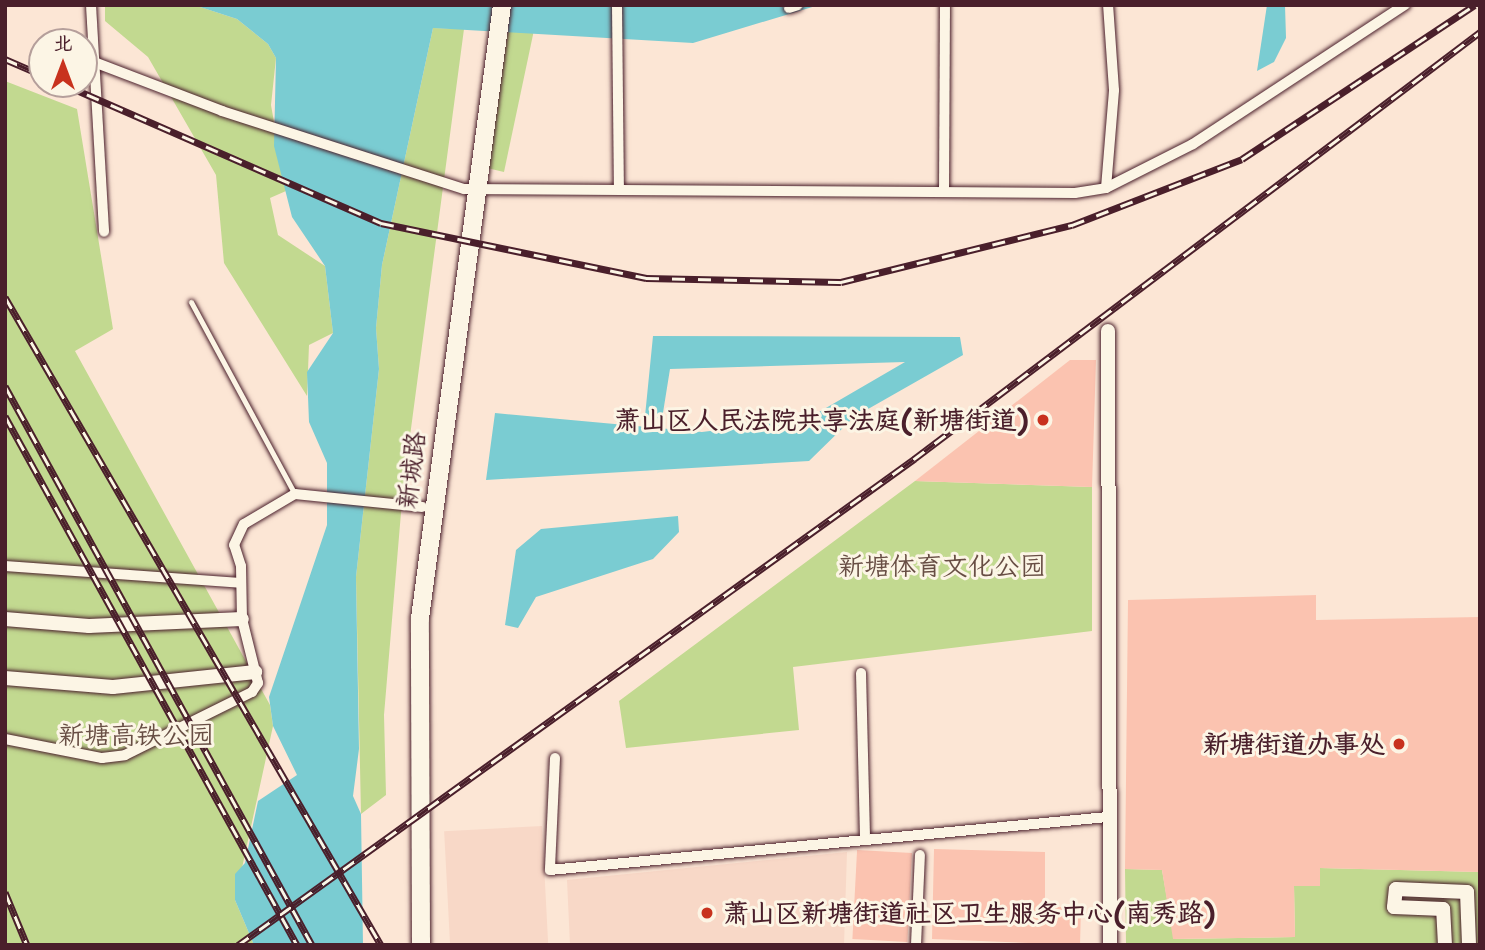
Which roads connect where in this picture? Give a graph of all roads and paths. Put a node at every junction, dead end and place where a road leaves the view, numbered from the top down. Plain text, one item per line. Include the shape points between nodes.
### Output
1 (91, 5) edge
2 (491, 5) edge
3 (502, 5) edge
4 (617, 5) edge
5 (945, 5) edge
6 (1108, 5) edge
7 (1405, 5) edge
8 (92, 28) edge
9 (98, 63) edge
10 (96, 98) edge
11 (1106, 188) junction
12 (469, 189) junction
13 (619, 190) junction
14 (944, 192) junction
15 (104, 232) dead end
16 (191, 302) dead end
17 (1108, 331) dead end
18 (295, 494) junction
19 (422, 507) junction
20 (5, 566) edge
21 (240, 583) junction
22 (5, 619) edge
23 (242, 619) junction
24 (255, 672) junction
25 (861, 673) dead end
26 (5, 678) edge
27 (5, 738) edge
28 (555, 758) dead end
29 (1108, 817) junction
30 (865, 838) junction
31 (920, 855) dead end
32 (411, 945) edge
33 (421, 945) edge
34 (916, 945) edge
35 (1110, 945) edge
36 (1445, 945) edge
37 (1469, 945) edge

1 - 8 street
2 - 12 main road, 新城路
3 - 12 main road, 新城路
4 - 13 street
5 - 14 street
6 - 11 street via 1114,90
7 - 11 street via 1193,145
9 - 12 street via 423,178
10 - 15 street
11 - 14 street via 1075,193
12 - 13 street
12 - 19 main road, 新城路
12 - 33 main road, 新城路 via 420,618
13 - 14 street
16 - 18 lane
17 - 29 street
18 - 19 street
18 - 21 street via 244,524 234,545 242,566
19 - 32 main road, 新城路 via 410,618
20 - 21 street
21 - 23 street
22 - 23 street via 89,626
23 - 24 street
24 - 26 street via 113,687
24 - 27 street via 258,683 252,692 125,755 102,758
25 - 30 street
28 - 30 street via 550,870
29 - 30 street
29 - 35 street
31 - 34 street
36 - 37 street via 1443,909 1394,907 1396,889 1467,892

